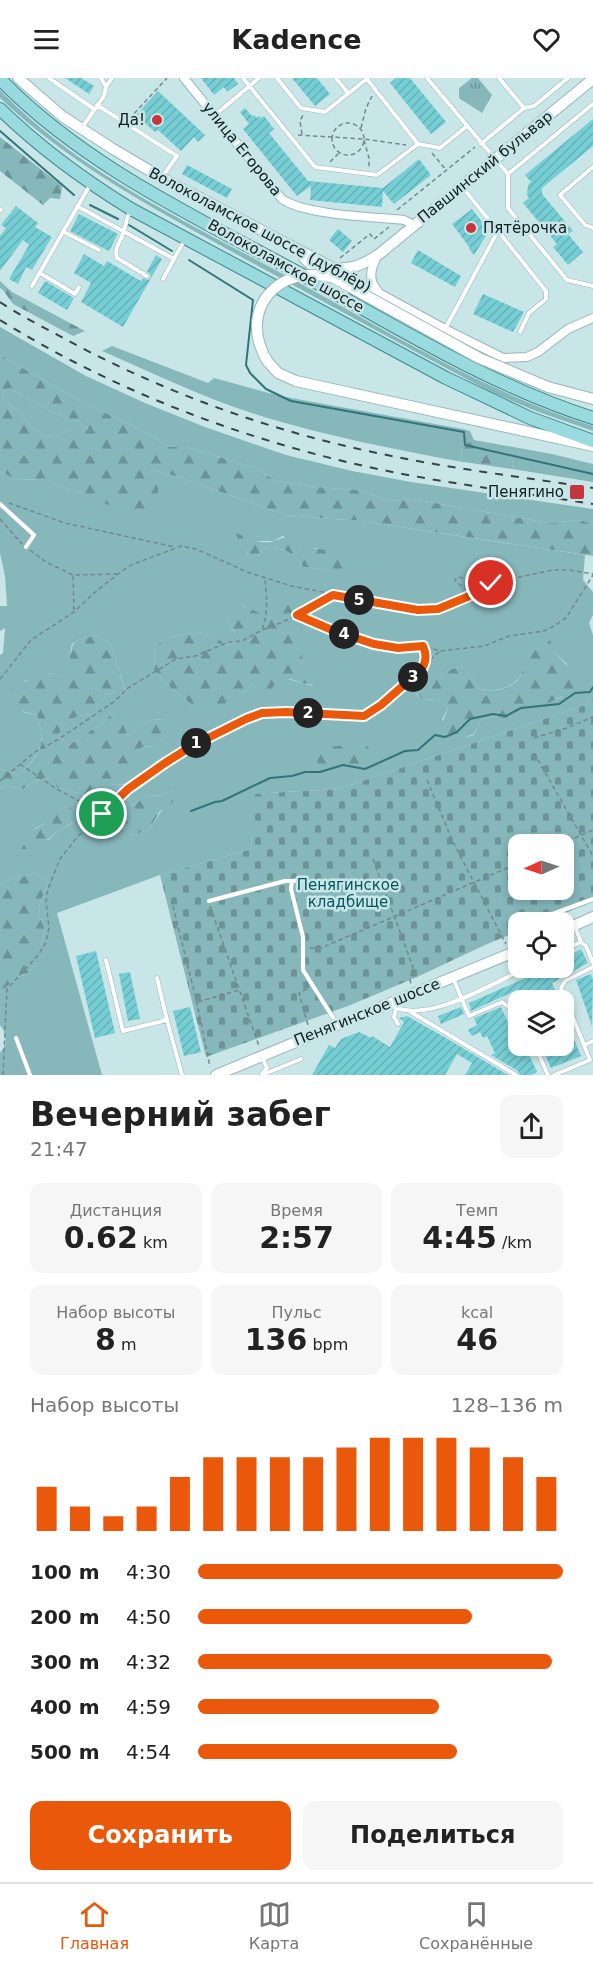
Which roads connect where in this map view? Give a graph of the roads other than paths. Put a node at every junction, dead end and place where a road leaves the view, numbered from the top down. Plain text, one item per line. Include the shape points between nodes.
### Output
1 (18, 78) edge
2 (49, 78) edge
3 (101, 78) edge
4 (112, 78) edge
5 (184, 78) edge
6 (243, 78) edge
7 (259, 78) edge
8 (277, 78) edge
9 (336, 78) edge
10 (427, 78) edge
11 (499, 78) edge
12 (568, 78) edge
13 (0, 79) edge
14 (368, 79) edge
15 (593, 79) edge
16 (249, 86) junction
17 (106, 87) junction
18 (348, 93) junction
19 (593, 104) edge
20 (96, 107) junction
21 (524, 108) junction
22 (0, 109) edge
23 (215, 115) junction
24 (467, 126) junction
25 (81, 129) junction
26 (480, 143) junction
27 (417, 145) junction
28 (494, 160) junction
29 (593, 167) edge
30 (508, 174) junction
31 (162, 178) junction
32 (90, 184) junction
33 (462, 187) junction
34 (77, 206) junction
35 (131, 209) junction
36 (414, 225) junction
37 (593, 228) edge
38 (498, 231) junction
39 (64, 232) junction
40 (124, 232) junction
41 (185, 238) junction
42 (293, 247) junction
43 (99, 250) dead end
44 (379, 250) junction
45 (174, 259) junction
46 (333, 265) junction
47 (40, 273) junction
48 (147, 276) dead end
49 (163, 279) dead end
50 (32, 286) dead end
51 (593, 286) edge
52 (79, 287) dead end
53 (381, 294) junction
54 (351, 302) junction
55 (593, 318) edge
56 (445, 329) junction
57 (520, 332) dead end
58 (593, 399) edge
59 (593, 418) edge
60 (593, 441) edge
61 (593, 446) edge
62 (0, 504) edge
63 (26, 548) road end
64 (303, 880) dead end
65 (292, 881) junction
66 (593, 899) edge
67 (209, 901) road end
68 (558, 912) edge
69 (593, 917) edge
70 (574, 926) edge
71 (574, 934) edge
72 (581, 942) junction
73 (574, 945) edge
74 (508, 954) edge
75 (592, 957) edge
76 (106, 960) dead end
77 (593, 965) edge
78 (508, 976) edge
79 (452, 977) junction
80 (156, 978) dead end
81 (562, 990) edge
82 (462, 998) junction
83 (391, 1006) junction
84 (508, 1007) edge
85 (408, 1011) junction
86 (167, 1020) junction
87 (574, 1022) edge
88 (337, 1024) junction
89 (398, 1024) dead end
90 (16, 1038) dead end
91 (593, 1041) edge
92 (584, 1045) junction
93 (261, 1052) junction
94 (539, 1056) edge
95 (301, 1059) dead end
96 (213, 1071) edge
97 (30, 1075) edge
98 (182, 1075) edge
99 (262, 1075) edge
100 (516, 1075) edge
101 (548, 1075) edge
102 (554, 1075) edge

1 - 25 main road, Волоколамское шоссе (дублёр)
2 - 20 lane
3 - 17 lane
4 - 17 lane
5 - 23 street, улица Егорова
6 - 16 lane
7 - 16 lane
8 - 18 lane via 301,108 326,112
9 - 18 lane
10 - 24 lane
11 - 21 lane
12 - 21 lane via 534,106
13 - 54 main road, Волоколамское шоссе via 63,135 101,161
14 - 18 lane
14 - 27 lane
15 - 28 main road, Павшинский бульвар
16 - 23 lane
16 - 27 lane via 315,167 377,176
17 - 20 lane
19 - 30 lane
20 - 25 lane
20 - 31 lane via 177,156
21 - 26 lane
22 - 32 main road, Волоколамское шоссе
23 - 36 street, улица Егорова via 290,205 404,220
24 - 26 lane
24 - 27 lane via 440,148
25 - 31 main road, Волоколамское шоссе (дублёр)
26 - 28 lane
28 - 30 lane
28 - 33 main road, Павшинский бульвар
29 - 37 lane via 560,195 585,225
30 - 51 lane via 508,208 567,280
31 - 42 main road, Волоколамское шоссе (дублёр)
32 - 34 lane
32 - 35 main road, Волоколамское шоссе
33 - 36 main road, Павшинский бульвар
33 - 38 lane
34 - 39 lane
34 - 40 lane
35 - 40 lane
35 - 41 main road, Волоколамское шоссе
36 - 44 main road, Павшинский бульвар
38 - 56 lane
38 - 57 lane via 546,291 546,299 529,313
39 - 43 lane
39 - 47 lane
40 - 45 lane
40 - 48 lane via 115,250 117,258
41 - 45 lane
41 - 60 main road, Волоколамское шоссе via 455,383 530,418
42 - 46 main road, Волоколамское шоссе (дублёр)
42 - 54 main road
44 - 46 main road, Павшинский бульвар via 355,267
44 - 53 street via 371,277
45 - 49 lane
46 - 53 street, Волоколамское шоссе (дублёр)
47 - 50 lane
47 - 52 lane via 75,294
53 - 56 street, Волоколамское шоссе (дублёр)
54 - 59 main road, Волоколамское шоссе via 496,380
55 - 56 street, Волоколамское шоссе (дублёр) via 568,329 527,357 503,358
58 - 61 main road, bridge via 548,387 479,358 334,278 313,274 283,281 262,303 257,317 261,351 278,373 296,381
62 - 63 lane via 34,535
64 - 65 lane
65 - 67 lane
65 - 88 lane via 303,937 303,970
66 - 68 lane
69 - 70 main road
71 - 72 lane
72 - 73 lane
72 - 75 lane
74 - 79 main road, Пенягинское шоссе
75 - 77 lane
76 - 86 lane via 123,1031
77 - 81 lane via 565,981
78 - 82 lane
79 - 82 lane
79 - 83 main road, Пенягинское шоссе
80 - 86 lane
82 - 84 lane via 469,1016 502,1002
82 - 85 lane via 439,1008
83 - 85 lane
83 - 88 main road, Пенягинское шоссе
83 - 89 lane
85 - 100 lane
86 - 98 lane
87 - 92 lane
88 - 93 main road, Пенягинское шоссе
90 - 97 lane
91 - 92 lane
92 - 102 lane via 590,1060
93 - 96 main road, Пенягинское шоссе
93 - 99 lane via 267,1068
94 - 101 lane
95 - 99 lane

